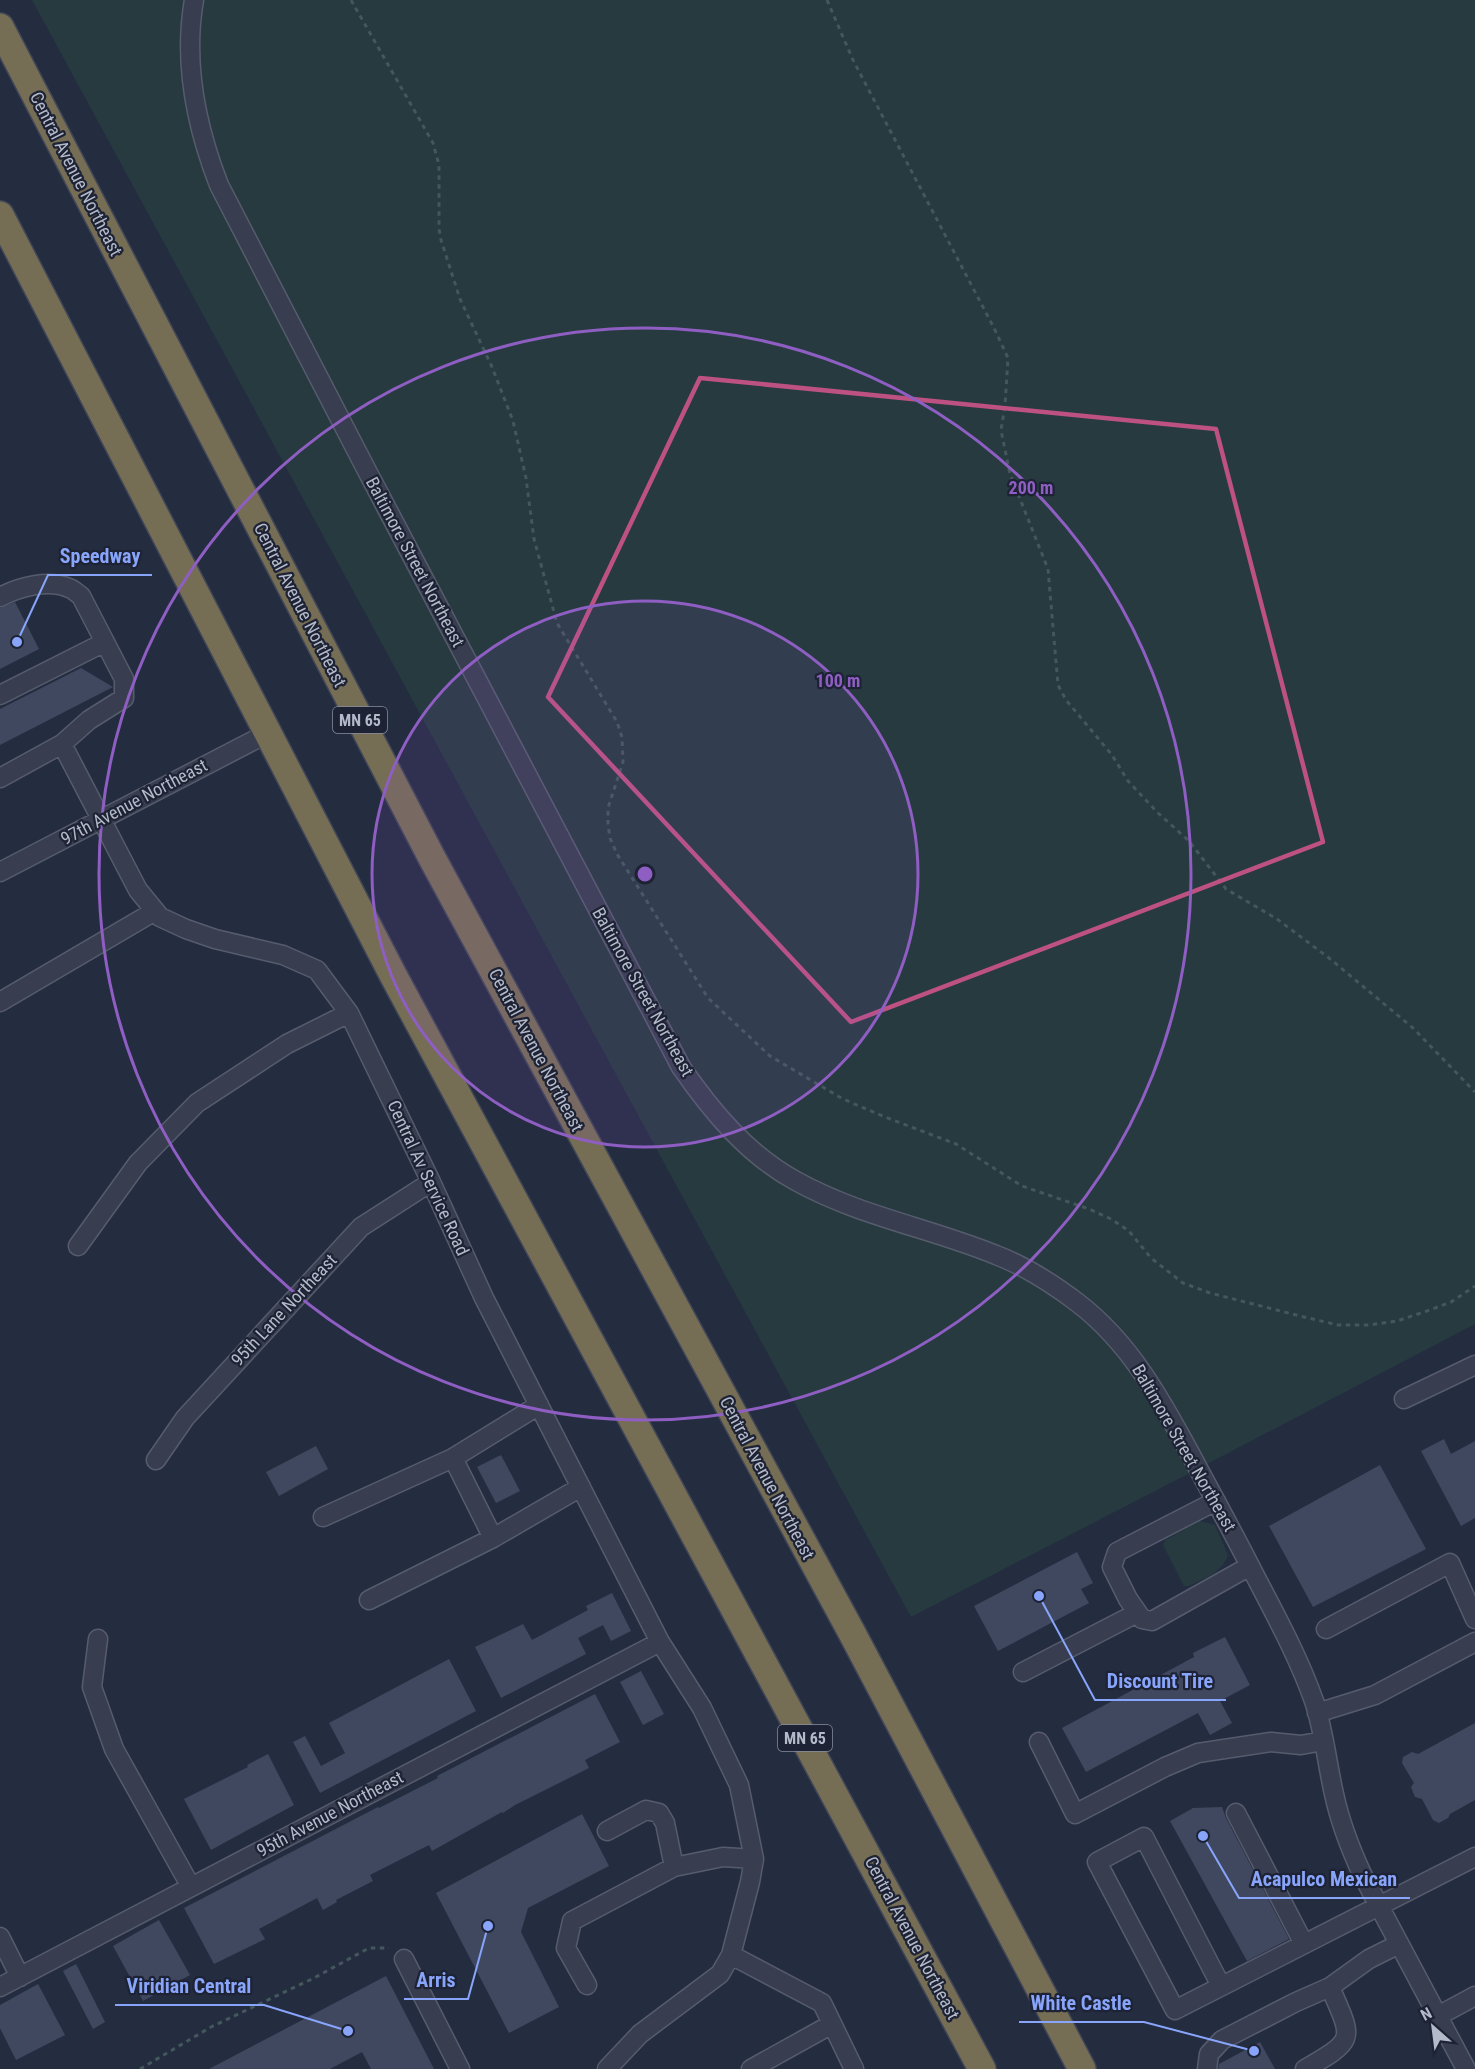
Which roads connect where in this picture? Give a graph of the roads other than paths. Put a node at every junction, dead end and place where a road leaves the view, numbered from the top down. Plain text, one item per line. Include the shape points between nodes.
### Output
1 (194, 0) edge
2 (0, 27) edge
3 (0, 215) edge
4 (0, 597) edge
5 (105, 642) junction
6 (0, 695) edge
7 (268, 733) junction
8 (62, 744) junction
9 (0, 778) edge
10 (100, 820) junction
11 (0, 872) edge
12 (155, 911) junction
13 (0, 1002) edge
14 (349, 1013) junction
15 (431, 1182) junction
16 (78, 1246) dead end
17 (1475, 1365) edge
18 (1404, 1399) dead end
19 (539, 1405) junction
20 (453, 1458) junction
21 (156, 1460) dead end
22 (581, 1487) junction
23 (1216, 1501) junction
24 (323, 1517) dead end
25 (493, 1538) junction
26 (1250, 1566) junction
27 (369, 1600) dead end
28 (1137, 1613) junction
29 (1475, 1619) edge
30 (1326, 1629) dead end
31 (98, 1639) dead end
32 (660, 1642) junction
33 (1473, 1649) edge
34 (1023, 1672) dead end
35 (1317, 1713) junction
36 (1323, 1741) junction
37 (1039, 1742) dead end
38 (1236, 1813) dead end
39 (607, 1831) dead end
40 (1475, 1857) edge
41 (754, 1859) junction
42 (674, 1867) junction
43 (191, 1887) junction
44 (1380, 1906) junction
45 (0, 1937) edge
46 (1304, 1944) junction
47 (1399, 1944) junction
48 (731, 1955) junction
49 (404, 1959) road end
50 (20, 1977) junction
51 (587, 1985) dead end
52 (1221, 1986) junction
53 (0, 1987) edge
54 (1330, 1987) junction
55 (1475, 1996) edge
56 (1438, 2016) junction
57 (832, 2024) junction
58 (1334, 2062) edge
59 (1460, 2067) edge
60 (460, 2069) edge
61 (607, 2069) edge
62 (752, 2069) edge
63 (854, 2069) edge
64 (982, 2069) edge
65 (1082, 2069) edge
66 (1207, 2069) edge
67 (1305, 2069) edge

1 - 23 street, Baltimore Street Northeast via 190,32 194,101 219,185 660,1030 693,1084 745,1143 794,1180 849,1206 998,1255 1080,1304 1106,1326 1142,1370
2 - 65 highway, Central Avenue Northeast / MN 65 via 432,858 852,1634
3 - 7 highway, Central Avenue Northeast / MN 65
4 - 5 street via 16,588 50,584 70,588 81,596
5 - 6 street
5 - 8 street via 124,679 124,698 89,720
7 - 10 street, 97th Avenue Northeast
7 - 64 highway, Central Avenue Northeast / MN 65 via 393,975
8 - 9 street
8 - 10 street, Central Av Service Road
10 - 11 street, 97th Avenue Northeast
10 - 12 street, Central Av Service Road via 138,890
12 - 13 street
12 - 14 street, Central Av Service Road via 186,929 283,955 317,970
14 - 15 street, Central Av Service Road
14 - 16 street via 287,1044 198,1103 138,1162
15 - 19 street, Central Av Service Road
15 - 21 street, 95th Lane Northeast via 361,1227 185,1418
17 - 18 street
19 - 20 street
19 - 22 street, Central Av Service Road
20 - 24 street
20 - 25 street
22 - 25 street
22 - 32 street, Central Av Service Road
23 - 26 street, Baltimore Street Northeast
23 - 28 street via 1117,1552 1112,1567
25 - 27 street
26 - 28 street via 1152,1621
26 - 35 street, Baltimore Street Northeast via 1306,1680
28 - 34 street
29 - 30 street via 1450,1563
31 - 43 street via 92,1688 114,1749
32 - 41 street, Central Av Service Road via 702,1708 739,1785
32 - 43 street, 95th Avenue Northeast
33 - 35 street via 1375,1695
35 - 36 street, Baltimore Street Northeast
36 - 37 street via 1301,1745 1271,1742 1198,1753 1075,1814
36 - 44 street, Baltimore Street Northeast via 1349,1846
38 - 46 street
39 - 42 street via 646,1810 659,1813 665,1823
40 - 44 street
41 - 42 street via 723,1857
41 - 48 street
42 - 51 street via 572,1920 567,1948
43 - 50 street, 95th Avenue Northeast
44 - 46 street
44 - 47 street, Baltimore Street Northeast
45 - 50 street
46 - 52 street
47 - 54 street via 1369,1959
47 - 56 street, Baltimore Street Northeast
48 - 57 street via 822,2003
48 - 61 street via 720,1974 640,2034
49 - 60 street
50 - 53 street, 95th Avenue Northeast
52 - 52 street via 1175,2010 1097,1862 1144,1837
54 - 58 street via 1347,2025
54 - 66 street via 1222,2040 1209,2054
55 - 56 street
56 - 59 street, Baltimore Street Northeast
57 - 62 street
57 - 63 street
58 - 67 street

